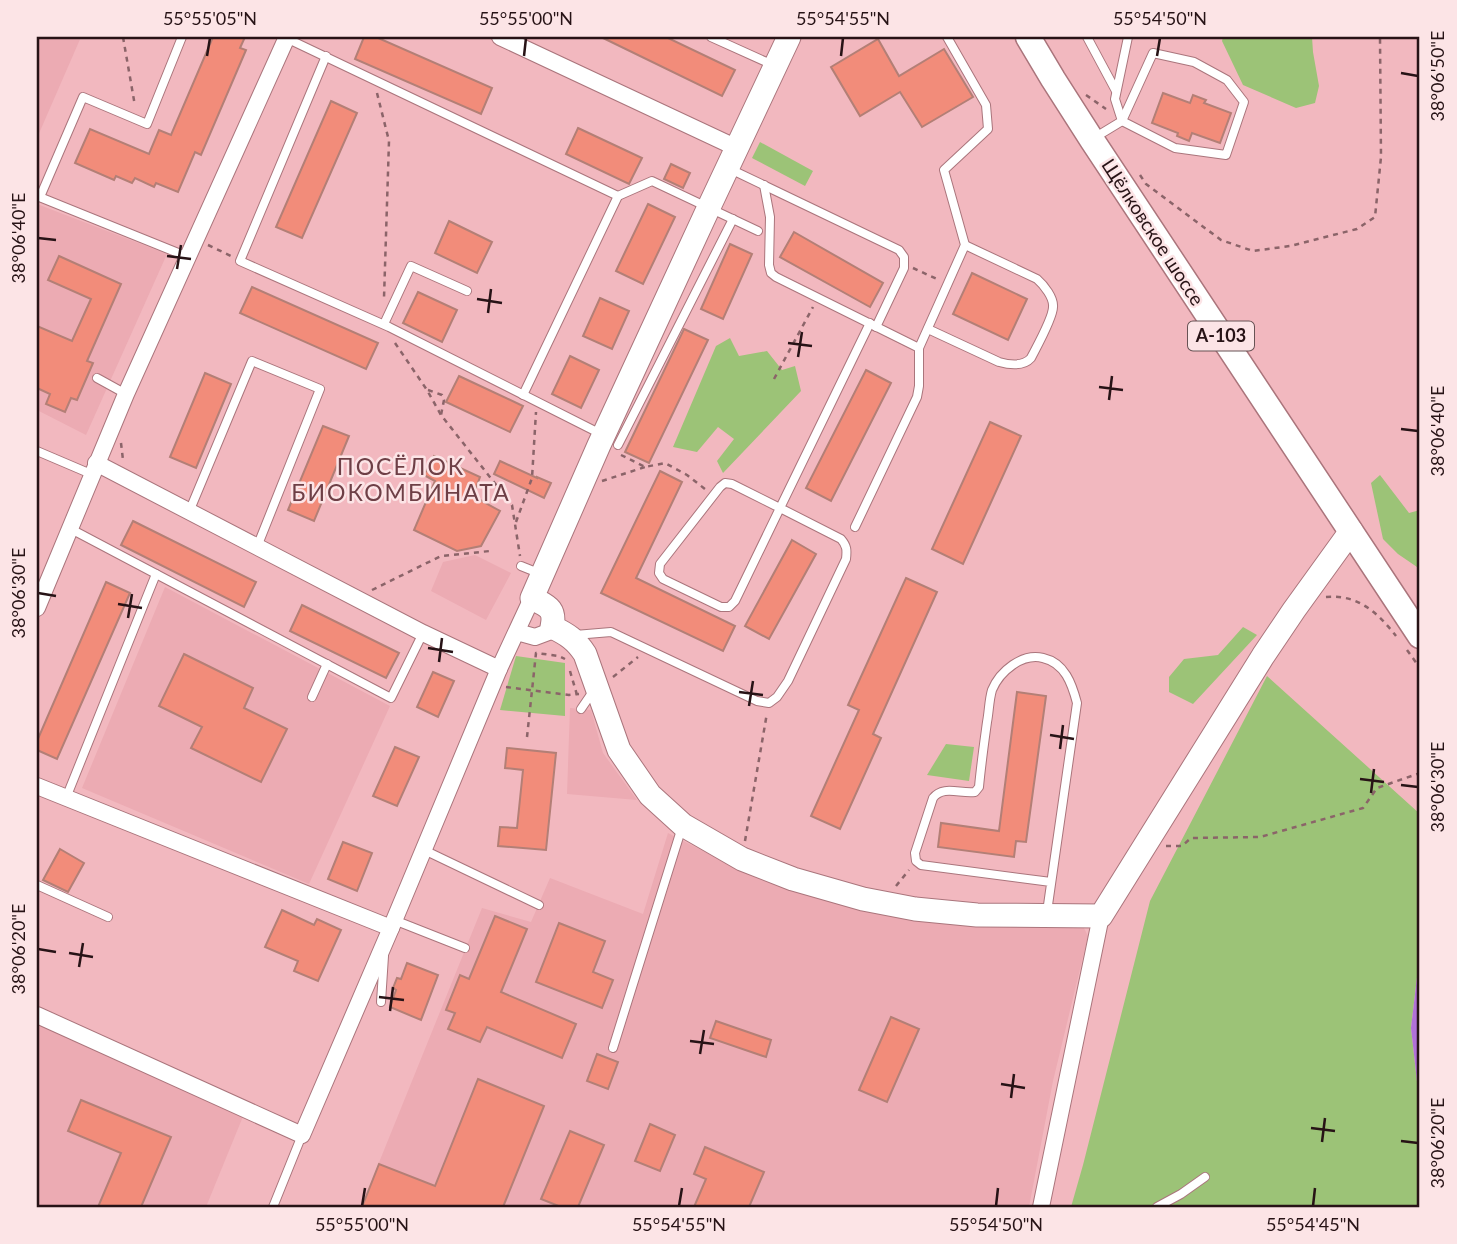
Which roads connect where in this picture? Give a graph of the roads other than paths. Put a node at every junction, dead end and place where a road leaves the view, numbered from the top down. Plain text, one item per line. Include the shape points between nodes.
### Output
1 (182, 37) edge
2 (286, 37) edge
3 (500, 37) edge
4 (711, 37) edge
5 (789, 37) edge
6 (947, 37) edge
7 (1028, 37) edge
8 (1087, 37) edge
9 (1128, 37) edge
10 (326, 56) junction
11 (776, 66) junction
12 (1116, 91) junction
13 (1122, 121) junction
14 (1092, 140) junction
15 (732, 158) junction
16 (764, 185) junction
17 (38, 196) edge
18 (618, 196) junction
19 (709, 207) junction
20 (733, 219) junction
21 (758, 231) dead end
22 (965, 245) junction
23 (188, 257) junction
24 (467, 291) dead end
25 (386, 325) junction
26 (873, 325) junction
27 (928, 328) junction
28 (919, 348) junction
29 (97, 378) dead end
30 (126, 394) junction
31 (523, 396) junction
32 (607, 442) junction
33 (37, 451) edge
34 (94, 469) junction
35 (780, 508) junction
36 (189, 512) junction
37 (855, 527) dead end
38 (69, 528) junction
39 (1351, 531) junction
40 (257, 548) junction
41 (521, 566) road end
42 (156, 574) junction
43 (542, 575) junction
44 (532, 598) junction
45 (37, 608) edge
46 (561, 631) junction
47 (517, 632) junction
48 (423, 633) junction
49 (1408, 641) edge
50 (327, 664) junction
51 (496, 676) junction
52 (596, 687) junction
53 (312, 697) dead end
54 (581, 709) dead end
55 (37, 786) edge
56 (66, 798) junction
57 (683, 825) junction
58 (424, 850) junction
59 (1051, 882) junction
60 (37, 885) edge
61 (539, 905) dead end
62 (1047, 915) junction
63 (1101, 916) junction
64 (108, 917) dead end
65 (393, 924) junction
66 (384, 943) junction
67 (465, 948) dead end
68 (381, 1002) dead end
69 (37, 1015) edge
70 (613, 1048) dead end
71 (302, 1135) junction
72 (1205, 1177) dead end
73 (273, 1207) edge
74 (1041, 1207) edge
75 (1157, 1207) edge

1 - 17 lane via 147,124 83,97
2 - 10 lane
2 - 23 street
3 - 15 street
4 - 11 lane
5 - 11 street
6 - 22 lane via 986,105 988,129 944,170
7 - 14 main road, Щёлковское шоссе / А-103
8 - 12 lane
9 - 12 lane
10 - 18 lane
10 - 25 lane via 240,261
11 - 15 street
12 - 13 lane
13 - 13 lane via 1153,53 1195,62 1227,80 1244,102 1226,155 1175,148
13 - 14 lane
14 - 39 main road, Щёлковское шоссе / А-103
15 - 16 lane
15 - 19 street
16 - 26 lane via 771,273
16 - 26 lane via 904,257 904,268
17 - 23 lane
18 - 19 lane via 652,181
18 - 31 lane
19 - 20 lane
19 - 32 street
20 - 21 lane
20 - 32 lane
22 - 27 lane
22 - 27 lane via 1037,279 1052,301 1053,312 1031,358 1022,364 999,362
23 - 30 street
24 - 25 lane via 411,266
25 - 31 lane
26 - 28 lane
26 - 35 lane
27 - 28 lane
28 - 37 lane via 917,397
29 - 30 lane
30 - 34 street
31 - 32 lane
32 - 43 street via 581,487
33 - 34 lane
34 - 36 street
34 - 38 street
35 - 35 lane via 726,483 660,564 659,573 663,579 729,607
35 - 46 lane via 841,539 847,550 788,681 769,703 611,632
36 - 40 street
36 - 40 lane via 253,361 320,389
38 - 42 lane
38 - 45 street
39 - 49 main road, Щёлковское шоссе / А-103
39 - 63 street via 1263,656
40 - 48 street
41 - 43 lane
42 - 50 lane
42 - 56 lane
43 - 44 street
44 - 46 street via 550,608
44 - 47 street
46 - 47 street via 535,637
46 - 52 street via 578,642
47 - 51 street
48 - 50 lane via 391,698
48 - 51 street
50 - 53 lane
51 - 58 street
52 - 54 lane
52 - 57 street via 619,750 650,795
55 - 56 street
56 - 65 street
57 - 62 street via 742,859 881,908
57 - 70 lane
58 - 61 lane
58 - 65 street
59 - 59 lane via 1077,703 1063,669 1054,661 1030,657 999,676 991,692 979,787 970,793 937,792 915,853 921,866
59 - 62 lane
60 - 64 lane
62 - 63 street
63 - 74 street
65 - 66 street
65 - 67 lane
66 - 68 lane
66 - 71 street
69 - 71 street
71 - 73 lane
72 - 75 lane

